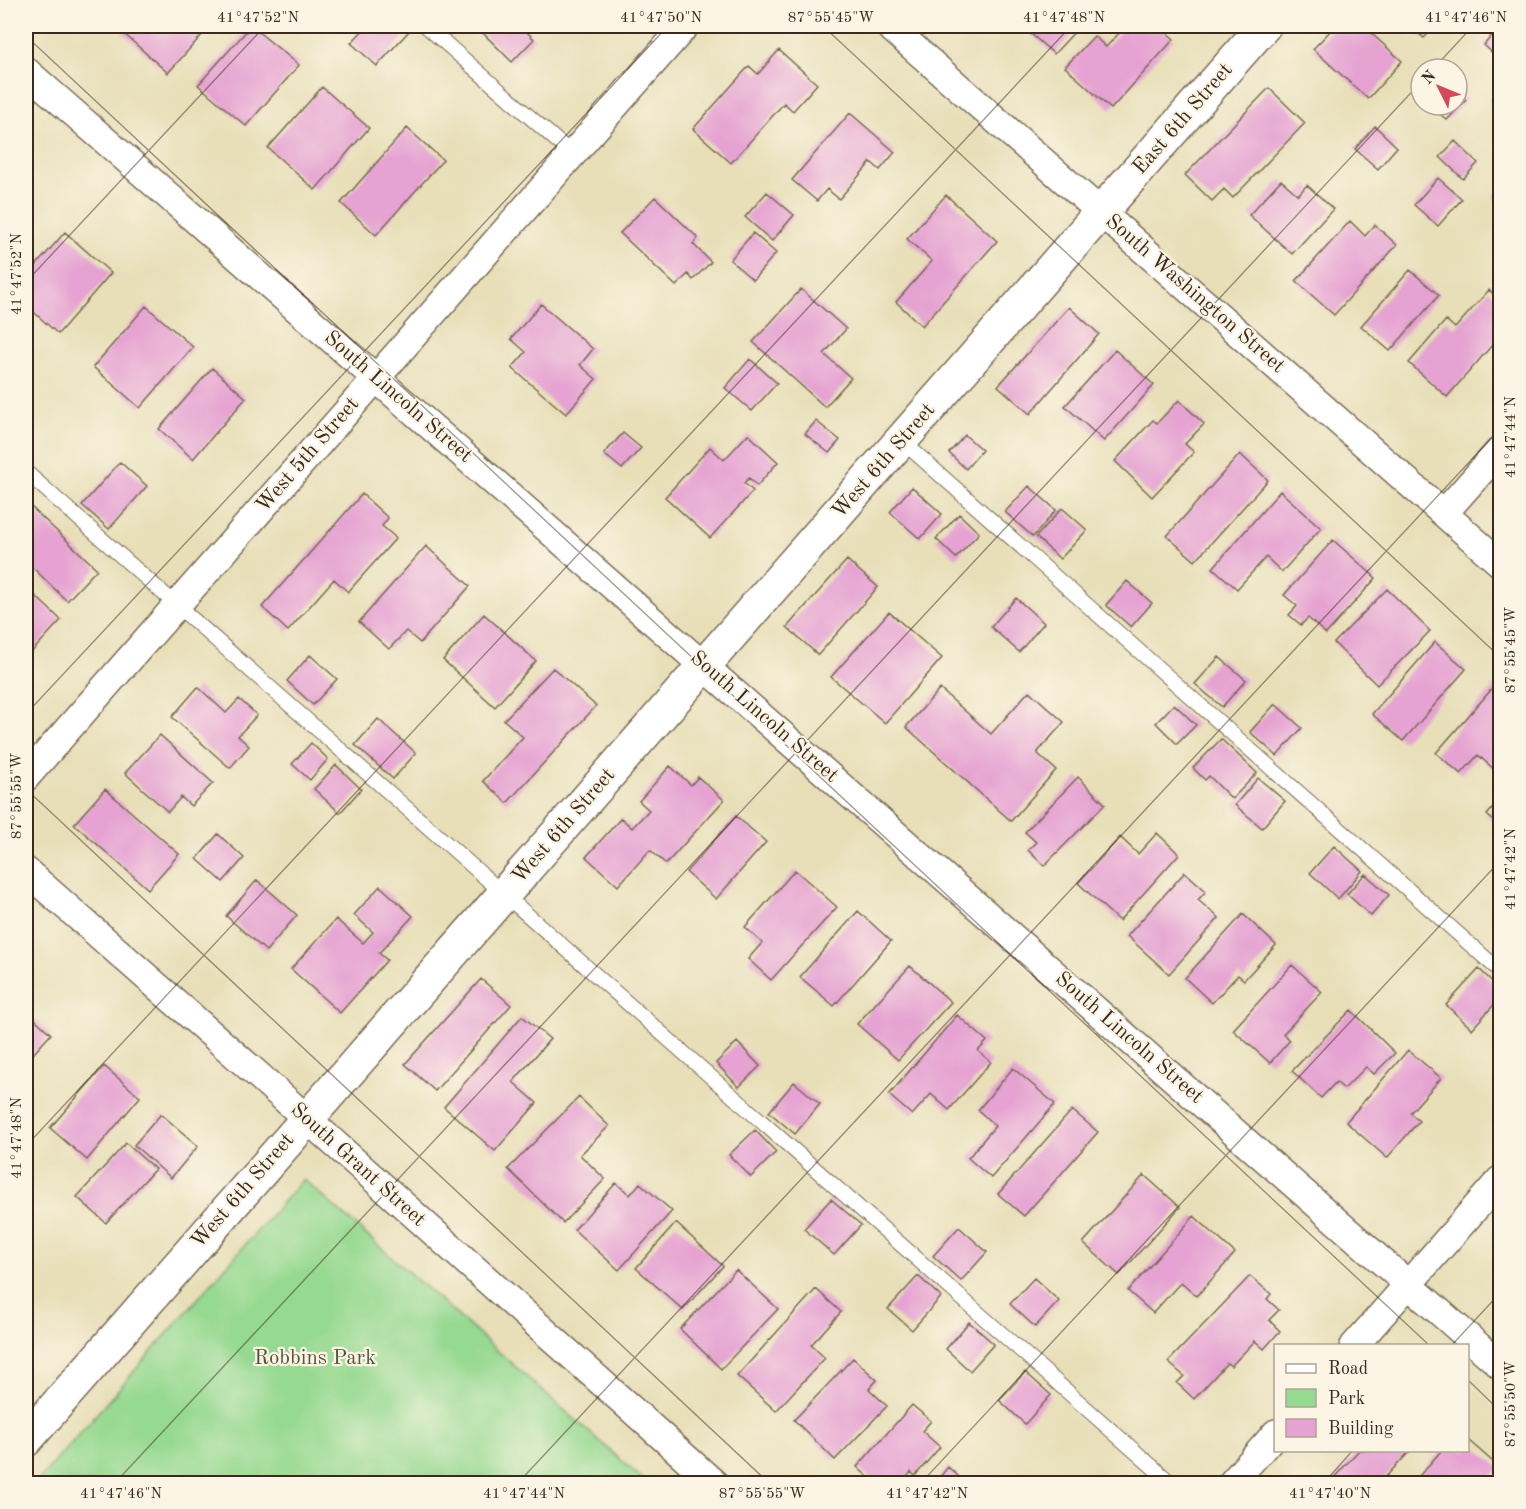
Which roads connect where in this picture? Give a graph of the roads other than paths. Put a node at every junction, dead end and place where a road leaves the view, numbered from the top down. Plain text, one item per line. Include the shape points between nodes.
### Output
1 (426, 26) edge
2 (685, 26) edge
3 (889, 26) edge
4 (1264, 26) edge
5 (26, 71) edge
6 (573, 154) junction
7 (1102, 213) junction
8 (376, 377) junction
9 (902, 441) junction
10 (1500, 450) edge
11 (26, 472) edge
12 (1444, 513) junction
13 (1500, 563) edge
14 (176, 605) junction
15 (705, 665) junction
16 (26, 777) edge
17 (26, 871) edge
18 (504, 894) junction
19 (1500, 971) edge
20 (306, 1119) junction
21 (1500, 1180) edge
22 (1409, 1284) junction
23 (1356, 1344) edge
24 (1500, 1365) edge
25 (1274, 1434) edge
26 (26, 1440) edge
27 (716, 1484) edge
28 (1172, 1484) edge
29 (1230, 1484) edge

1 - 6 lane
2 - 6 street, West 5th Street
3 - 7 street, South Washington Street
4 - 7 street, East 6th Street
5 - 8 street, South Lincoln Street
6 - 8 street, West 5th Street
7 - 9 street, West 6th Street
7 - 12 street, South Washington Street
8 - 14 street, West 5th Street
8 - 15 street, South Lincoln Street
9 - 15 street, West 6th Street
9 - 19 lane
10 - 12 street
11 - 14 lane
12 - 13 street, South Washington Street
14 - 16 street, West 5th Street
14 - 18 lane
15 - 18 street, West 6th Street
15 - 22 street, South Lincoln Street
17 - 20 street, South Grant Street
18 - 20 street, West 6th Street
18 - 28 lane
20 - 26 street, West 6th Street
20 - 27 street, South Grant Street
21 - 22 street
22 - 23 street
22 - 24 street, South Lincoln Street
25 - 29 street

